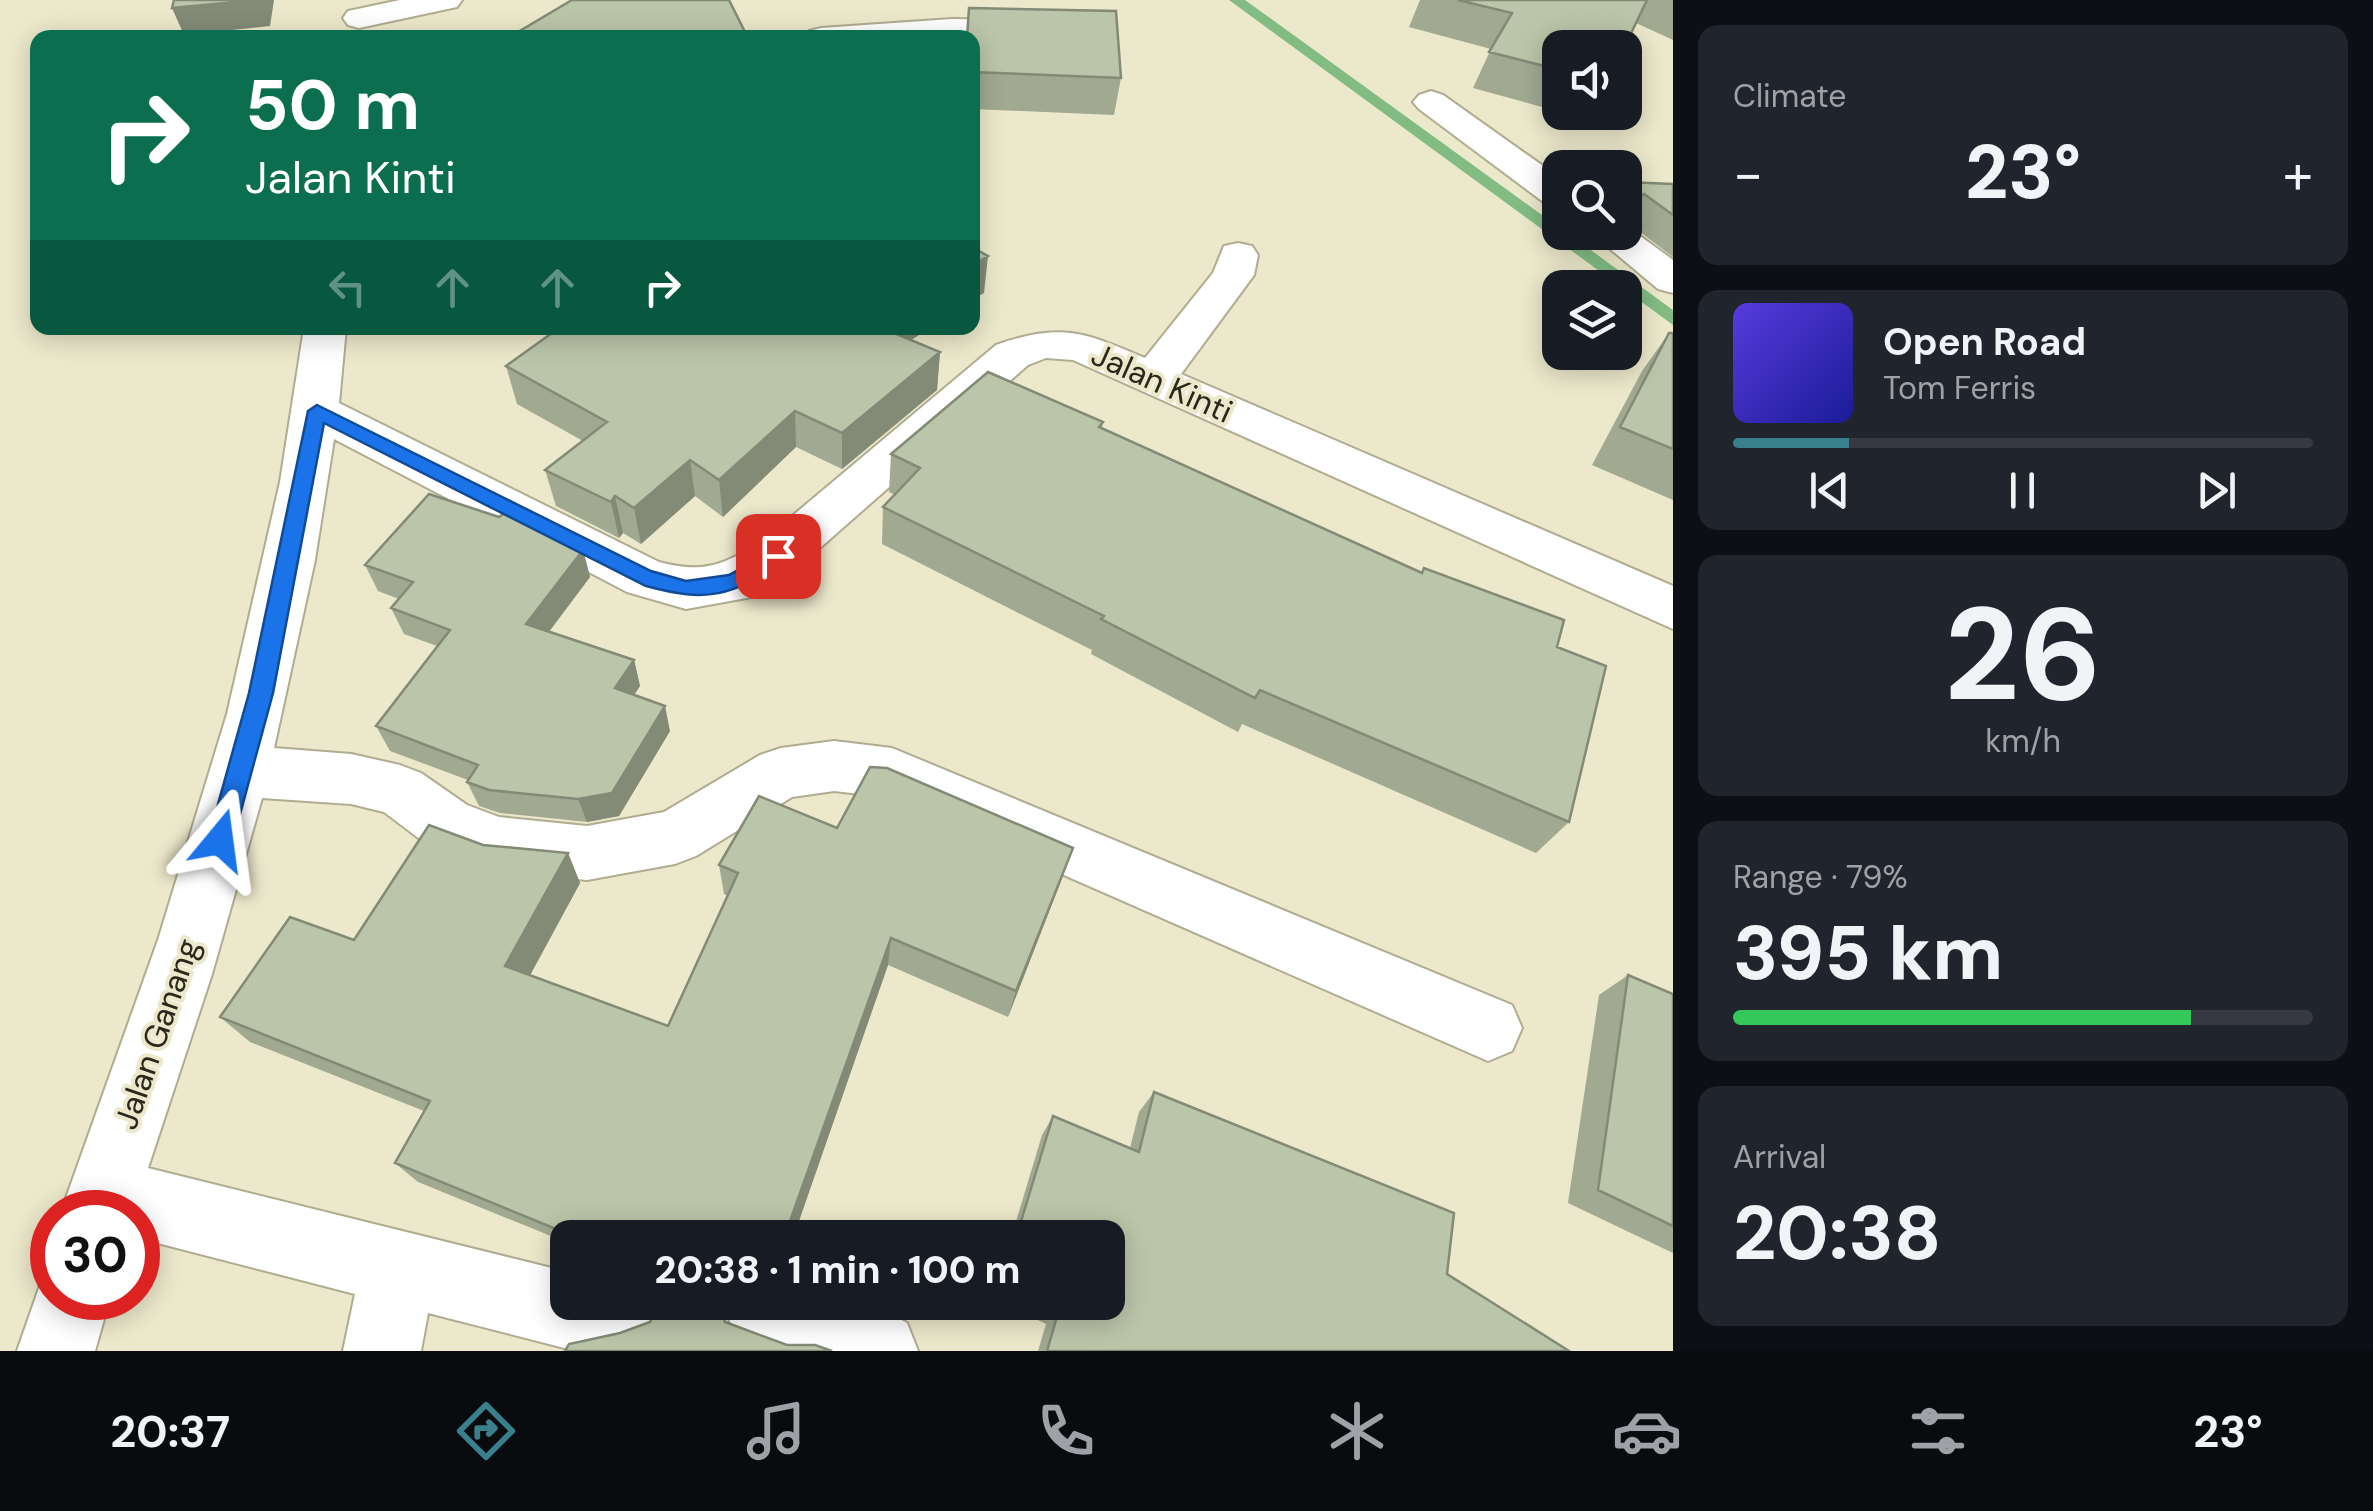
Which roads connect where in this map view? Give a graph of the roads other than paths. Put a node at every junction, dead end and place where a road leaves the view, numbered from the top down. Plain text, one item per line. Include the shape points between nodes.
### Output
1 (446, 0) edge
2 (358, 18) edge
3 (937, 30) edge
4 (1058, 32) edge
5 (1431, 102) dead end
6 (1542, 183) edge
7 (1633, 250) edge
8 (1238, 255) dead end
9 (1673, 280) edge
10 (324, 335) edge
11 (1153, 378) junction
12 (317, 411) junction
13 (1673, 609) edge
14 (240, 770) junction
15 (1488, 1028) dead end
16 (105, 1190) edge
17 (160, 1216) edge
18 (398, 1268) junction
19 (550, 1306) edge
20 (65, 1320) edge
21 (813, 1320) edge
22 (56, 1351) edge
23 (382, 1351) edge
24 (880, 1351) edge

1 - 2 street
3 - 4 street
5 - 6 street
7 - 9 street
8 - 11 street via 1234,275
10 - 12 street, Jalan Ganang
11 - 12 street, Jalan Kinti via 1081,347 1042,344 1012,355 778,556 734,583 686,589 629,570
11 - 13 street, Jalan Kinti
12 - 14 street, Jalan Ganang
14 - 15 street via 350,779 400,791 446,824 499,844 587,852 675,837 781,773 834,766 892,773
14 - 16 street, Jalan Ganang via 190,943
17 - 18 street
18 - 19 street
18 - 23 street
20 - 22 street
21 - 24 street

